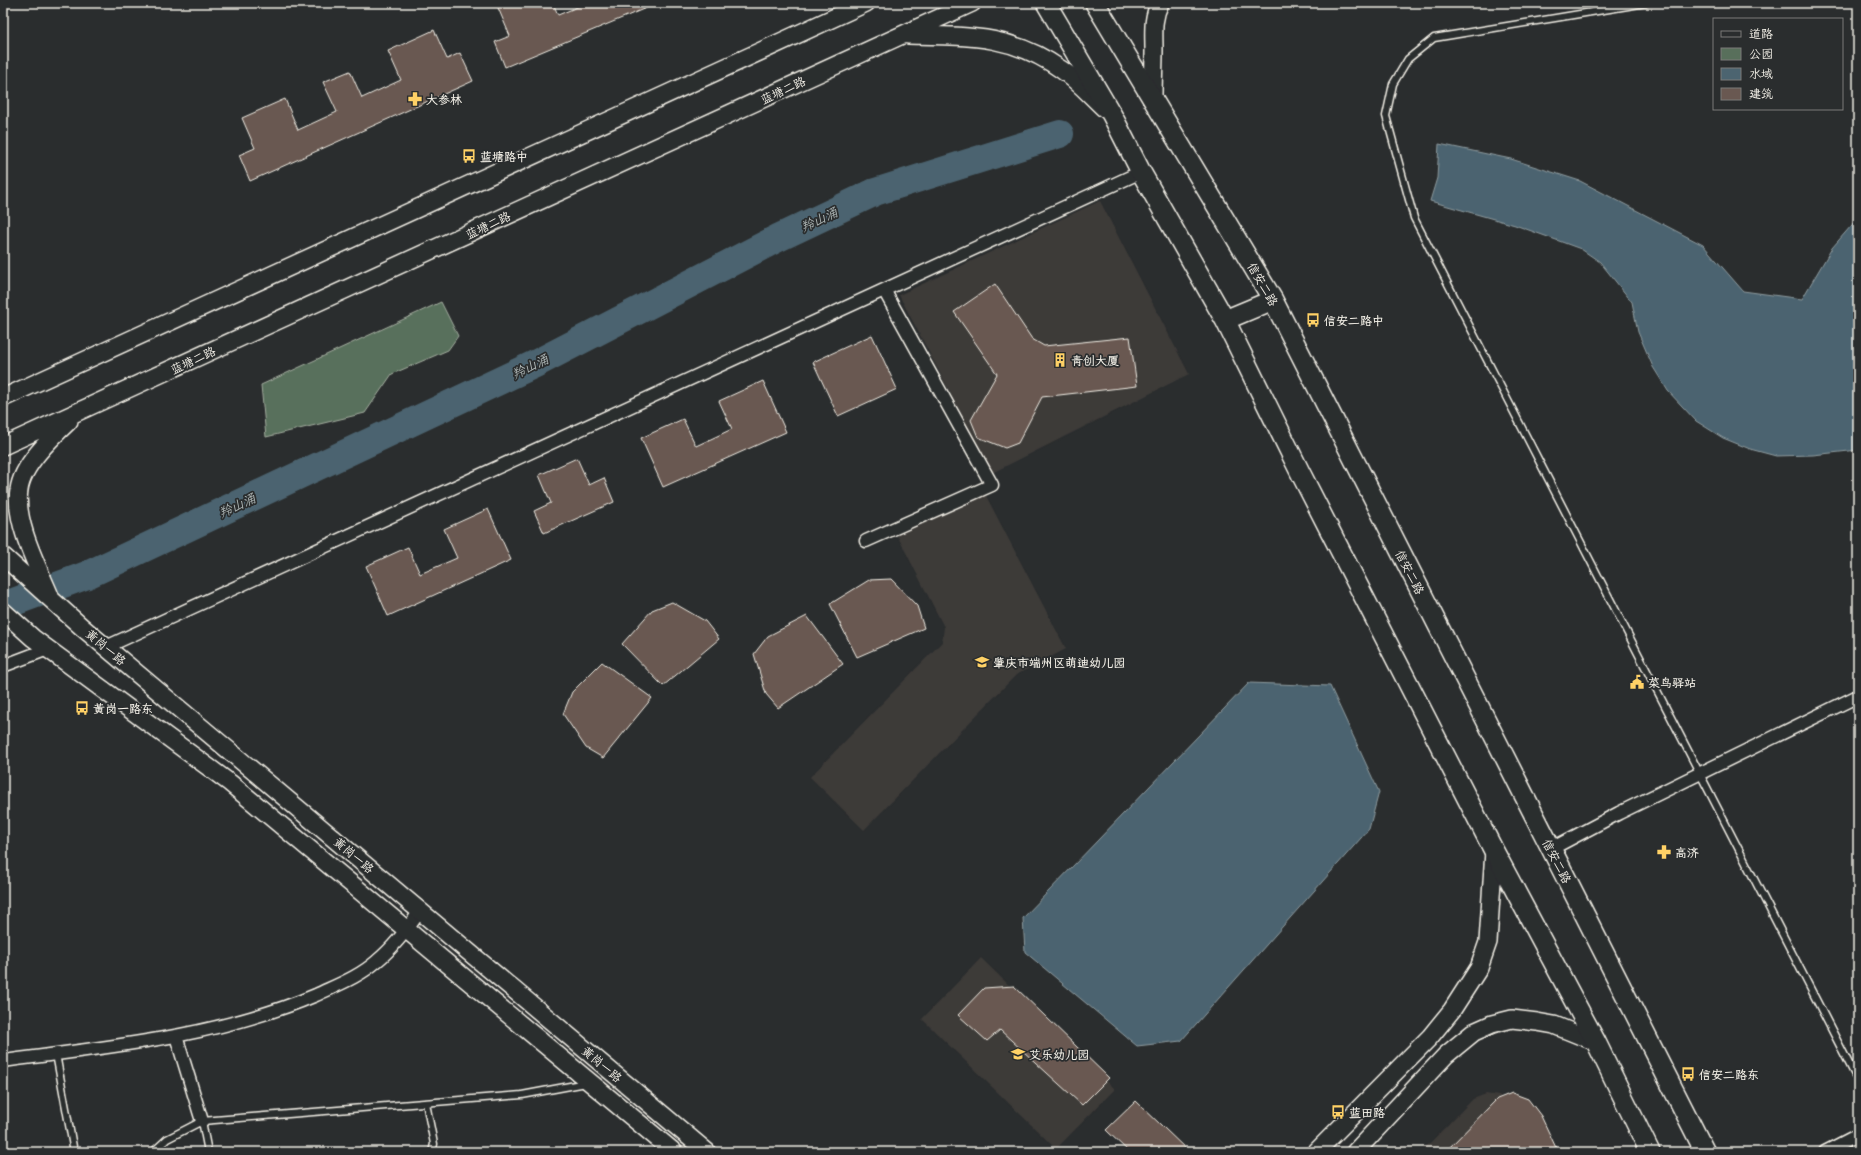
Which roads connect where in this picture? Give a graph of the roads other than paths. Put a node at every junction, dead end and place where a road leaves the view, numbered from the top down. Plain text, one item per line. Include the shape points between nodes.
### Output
1 (866, 3) edge
2 (972, 3) edge
3 (1046, 3) edge
4 (1095, 3) edge
5 (1160, 3) edge
6 (1646, 3) edge
7 (904, 35) junction
8 (1153, 98) junction
9 (1112, 115) junction
10 (1141, 172) junction
11 (884, 290) junction
12 (1272, 300) junction
13 (1225, 320) junction
14 (3, 398) edge
15 (76, 414) junction
16 (3, 446) edge
17 (866, 541) dead end
18 (3, 556) edge
19 (52, 600) junction
20 (3, 611) edge
21 (106, 647) junction
22 (48, 649) junction
23 (3, 666) edge
24 (1858, 696) edge
25 (1700, 773) junction
26 (1551, 849) junction
27 (1494, 851) junction
28 (420, 911) junction
29 (407, 930) junction
30 (176, 1036) junction
31 (1596, 1042) junction
32 (56, 1054) junction
33 (3, 1060) edge
34 (1858, 1081) edge
35 (590, 1082) junction
36 (426, 1103) junction
37 (202, 1121) junction
38 (1858, 1135) edge
39 (74, 1152) edge
40 (153, 1152) edge
41 (208, 1152) edge
42 (432, 1152) edge
43 (674, 1152) edge
44 (707, 1152) edge
45 (1316, 1152) edge
46 (1355, 1152) edge
47 (1650, 1152) edge
48 (1705, 1152) edge
49 (1825, 1152) edge

1 - 14 main road
2 - 7 main road, 蓝塘二路
3 - 9 main road
4 - 8 main road, 信安二路
5 - 8 main road via 1154,20
6 - 25 lane via 1434,38 1408,59 1393,84 1386,116 1414,218
7 - 9 main road via 979,37 1014,45 1043,57 1064,71
7 - 15 main road, 蓝塘二路
8 - 12 main road, 信安二路
9 - 10 main road
10 - 11 street
10 - 13 main road
11 - 17 street via 992,485
11 - 21 street
12 - 13 main road
12 - 26 main road, 信安二路
13 - 27 main road via 1296,465
15 - 16 main road, 蓝塘二路
15 - 19 main road via 43,446 28,468 18,490 20,517
18 - 19 main road, 黄岗一路
19 - 21 main road, 黄岗一路
20 - 22 main road, 黄岗一路
21 - 28 main road, 黄岗一路
22 - 23 street
22 - 29 main road, 黄岗一路 via 230,783
24 - 25 street
25 - 26 street
25 - 34 lane
26 - 48 main road, 信安二路
27 - 31 main road
27 - 45 main road via 1488,942 1479,968 1452,1010 1430,1037
28 - 29 street
28 - 44 main road, 黄岗一路
29 - 30 street via 376,962 347,981 290,1006
29 - 35 main road, 黄岗一路
30 - 32 street
30 - 37 street
31 - 46 main road via 1554,1025 1512,1019 1474,1032 1446,1055
31 - 47 main road
32 - 33 street
32 - 39 lane
35 - 36 lane via 522,1095
35 - 43 main road, 黄岗一路
36 - 37 lane
36 - 42 lane via 434,1144
37 - 40 lane via 167,1139
37 - 41 lane
38 - 49 street

